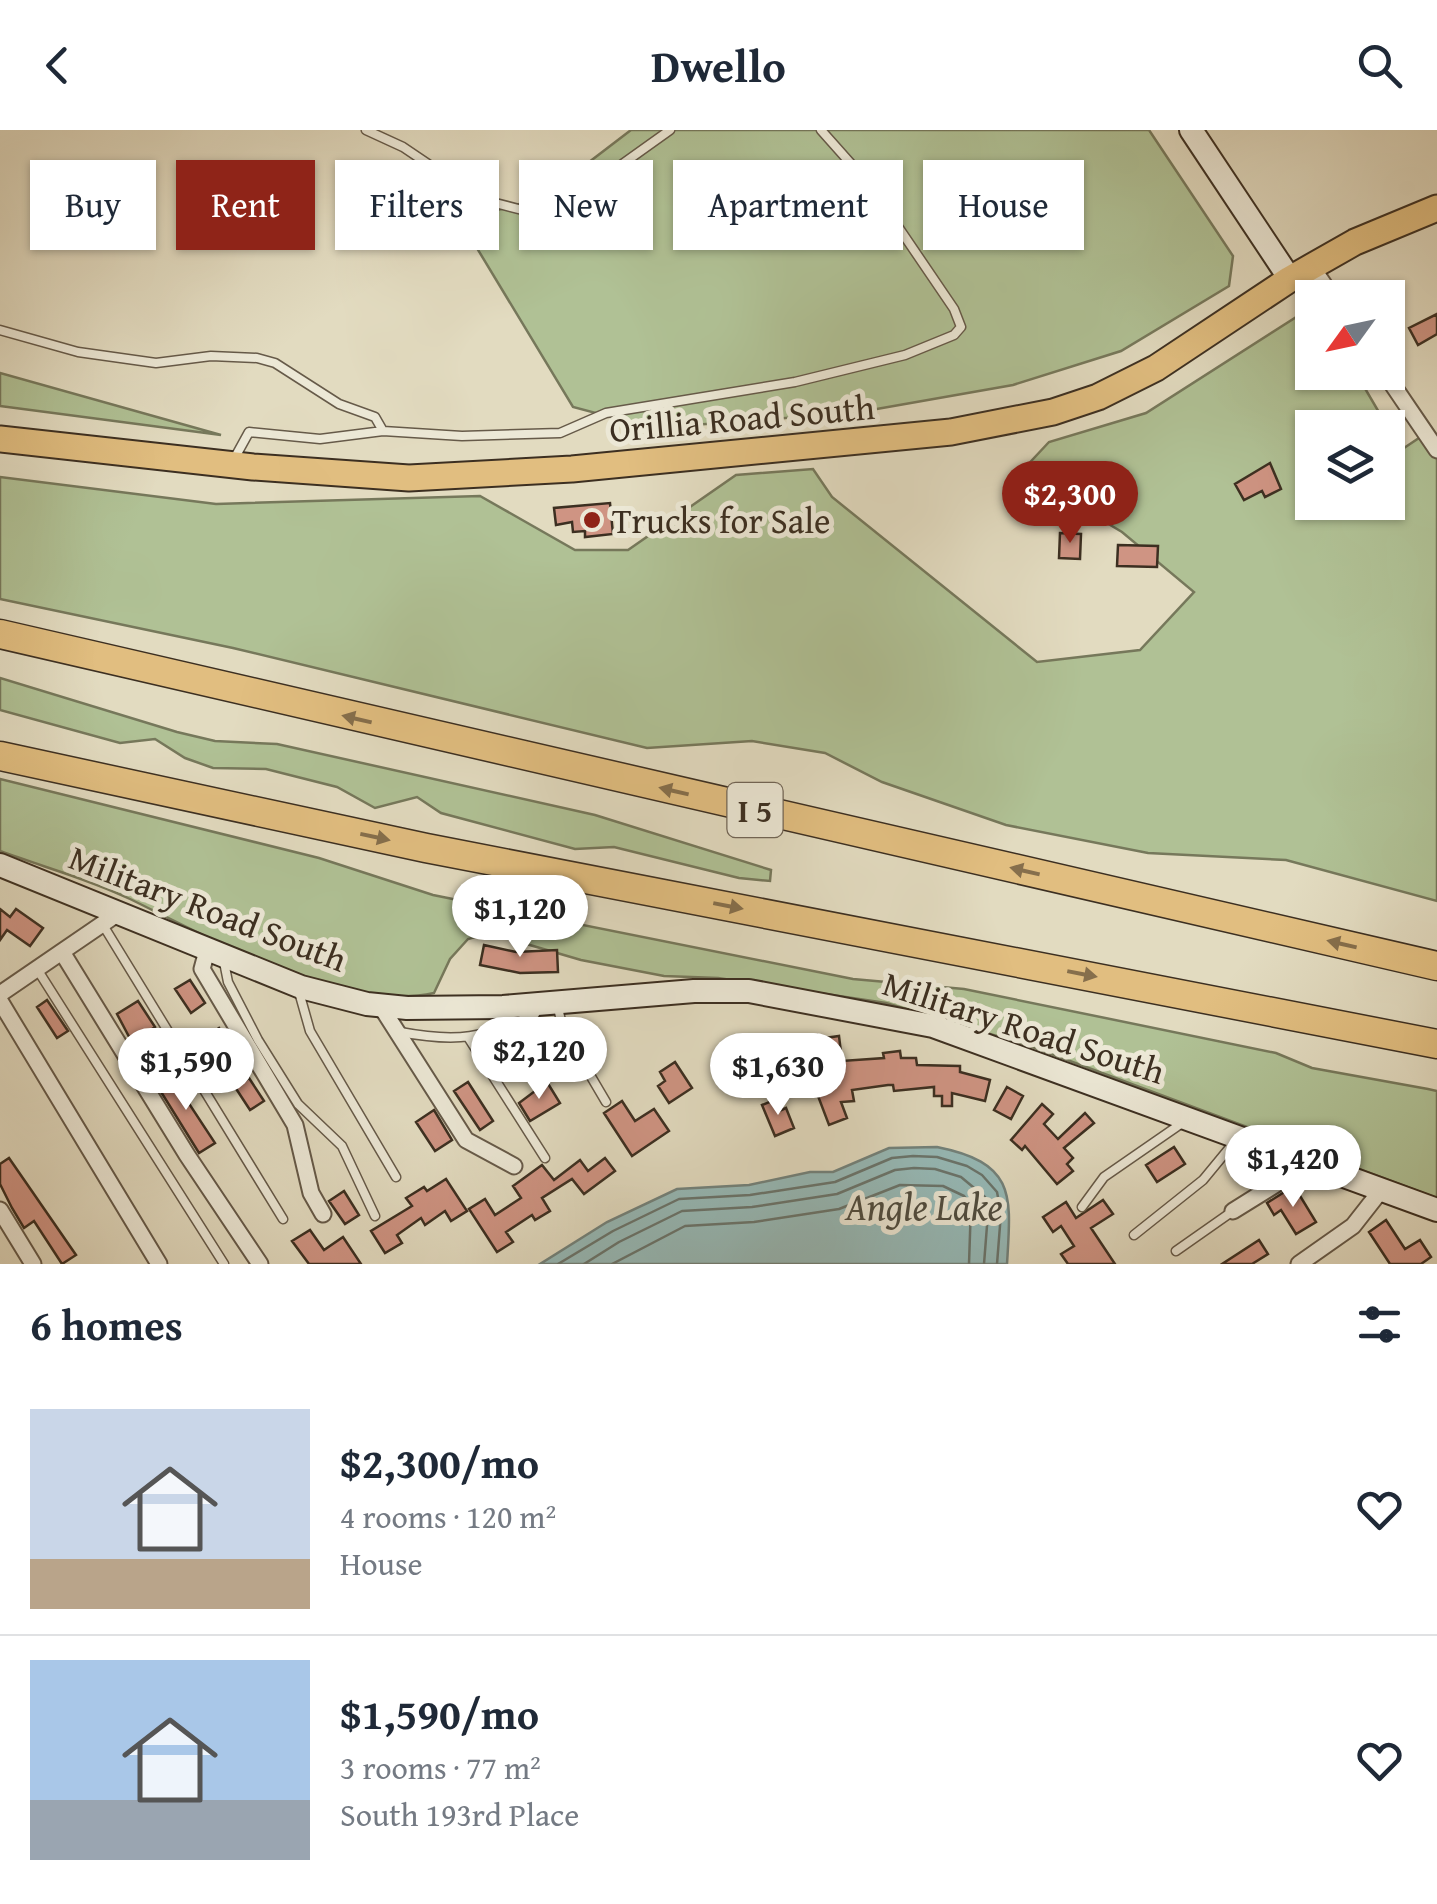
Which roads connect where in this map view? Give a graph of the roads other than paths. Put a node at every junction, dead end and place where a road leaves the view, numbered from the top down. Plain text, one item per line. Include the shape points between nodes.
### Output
1 (366, 130) edge
2 (670, 130) edge
3 (821, 130) edge
4 (1191, 130) edge
5 (1437, 208) edge
6 (1301, 273) junction
7 (1310, 280) edge
8 (0, 330) edge
9 (1396, 390) edge
10 (383, 430) junction
11 (0, 439) edge
12 (1437, 450) edge
13 (230, 465) junction
14 (0, 626) edge
15 (0, 634) edge
16 (74, 653) junction
17 (0, 736) edge
18 (0, 756) edge
19 (246, 809) junction
20 (0, 865) edge
21 (110, 919) junction
22 (215, 950) junction
23 (62, 952) junction
24 (1437, 966) edge
25 (37, 969) junction
26 (297, 985) junction
27 (0, 998) edge
28 (557, 1004) junction
29 (380, 1006) junction
30 (400, 1032) junction
31 (468, 1037) junction
32 (1437, 1044) edge
33 (606, 1102) dead end
34 (1189, 1118) junction
35 (1238, 1136) junction
36 (545, 1158) dead end
37 (1310, 1162) junction
38 (514, 1166) dead end
39 (396, 1177) dead end
40 (1382, 1189) junction
41 (1082, 1208) dead end
42 (0, 1210) edge
43 (1437, 1210) edge
44 (1233, 1212) joint
45 (322, 1214) dead end
46 (375, 1216) dead end
47 (283, 1219) dead end
48 (1134, 1235) dead end
49 (1176, 1251) dead end
50 (33, 1264) edge
51 (158, 1264) edge
52 (224, 1264) edge
53 (260, 1264) edge
54 (1300, 1264) edge

1 - 2 lane via 480,198 534,213 586,190
3 - 10 lane via 869,184 954,308 961,327 954,334 906,356 606,413 560,433
4 - 6 main road
5 - 6 main road, Orillia Road South
6 - 7 street
6 - 13 main road, Orillia Road South via 1156,368 1098,397 951,432 408,478
8 - 10 lane via 78,352 156,362 211,356 275,363 339,404 375,417
9 - 12 street
10 - 13 lane via 320,439 248,432
11 - 13 main road, Orillia Road South
14 - 16 highway
15 - 16 highway, I 5
24 -> 16 highway, I 5
17 - 19 highway
18 - 19 highway
19 -> 32 highway
20 - 21 main road, Military Road South
21 - 22 main road, Military Road South
21 - 23 street
21 - 47 lane
22 - 26 main road, Military Road South
22 - 45 street via 202,968 295,1125
22 - 46 lane via 258,1040 298,1104 342,1146
23 - 25 street
23 - 53 street
25 - 27 street
25 - 52 lane
26 - 29 main road, Military Road South
26 - 39 lane via 310,1031
27 - 51 street
28 - 29 main road, Military Road South
28 - 31 lane
28 - 33 lane via 563,1029
28 - 34 main road, Military Road South via 694,991 814,1000 933,1026
29 - 30 street
30 - 31 lane
30 - 38 street via 466,1140
31 - 36 lane
34 - 35 main road, Military Road South
34 - 41 lane via 1104,1177
35 - 37 main road, Military Road South
35 - 48 lane via 1203,1180
37 - 40 main road, Military Road South
37 - 44 street
40 - 43 main road, Military Road South
40 - 54 street via 1354,1226
42 - 50 street
44 - 49 lane

